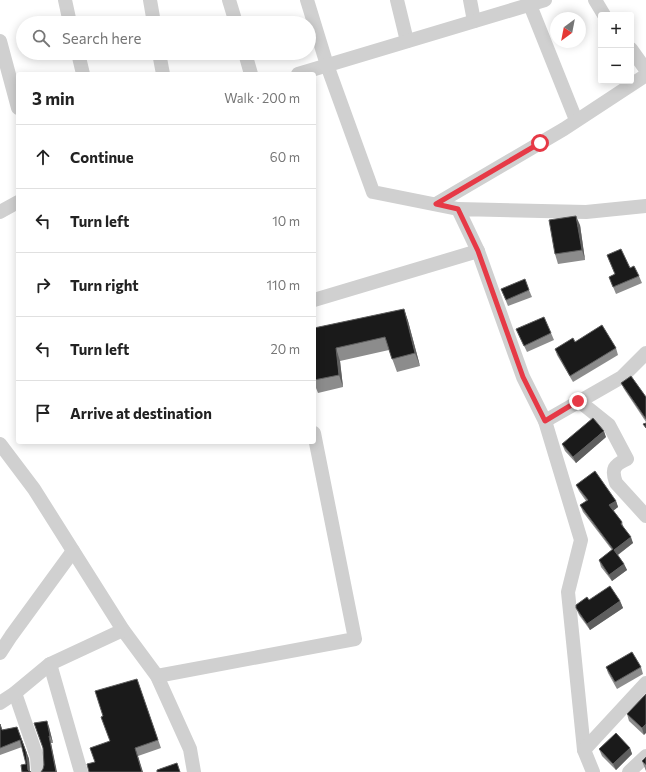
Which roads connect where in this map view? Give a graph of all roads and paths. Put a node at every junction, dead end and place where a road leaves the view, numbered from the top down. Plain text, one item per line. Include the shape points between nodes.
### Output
1 (64, 0) edge
2 (150, 0) edge
3 (229, 0) edge
4 (308, 0) edge
5 (397, 0) edge
6 (470, 0) edge
7 (545, 0) edge
8 (595, 0) edge
9 (530, 5) junction
10 (602, 12) edge
11 (68, 16) edge
12 (153, 16) edge
13 (234, 16) edge
14 (313, 16) edge
15 (474, 21) junction
16 (316, 27) edge
17 (407, 40) junction
18 (0, 41) edge
19 (634, 53) edge
20 (80, 60) edge
21 (160, 60) edge
22 (247, 60) edge
23 (327, 65) junction
24 (646, 70) edge
25 (83, 72) edge
26 (163, 72) edge
27 (250, 72) edge
28 (304, 72) edge
29 (646, 75) edge
30 (16, 101) edge
31 (576, 120) junction
32 (16, 203) edge
33 (436, 204) junction
34 (646, 206) edge
35 (458, 209) junction
36 (0, 212) edge
37 (478, 251) junction
38 (316, 299) edge
39 (646, 353) edge
40 (578, 401) junction
41 (545, 421) junction
42 (316, 443) edge
43 (0, 444) edge
44 (646, 516) edge
45 (73, 550) junction
46 (123, 630) junction
47 (0, 653) edge
48 (50, 664) junction
49 (157, 676) junction
50 (646, 683) edge
51 (15, 694) junction
52 (0, 703) edge
53 (584, 750) junction
54 (646, 756) edge
55 (38, 772) edge
56 (81, 772) edge
57 (194, 772) edge
58 (593, 772) edge
59 (629, 772) edge

1 - 11 street
2 - 12 street
3 - 13 street
4 - 14 street
5 - 17 street
6 - 15 street
7 - 9 street
8 - 10 street
9 - 15 street
9 - 31 street
15 - 17 street
16 - 23 street
17 - 23 street
18 - 30 street
19 - 24 street
20 - 25 street
21 - 26 street
22 - 27 street
23 - 28 street
23 - 33 street via 373,192
29 - 31 street
31 - 33 street
32 - 36 street
33 - 35 street
34 - 35 street via 586,212
35 - 37 street
37 - 38 street
37 - 41 street via 523,377
39 - 40 street via 622,377
40 - 41 street
40 - 44 street via 613,431 627,459 617,464 614,469 616,483
41 - 53 street via 581,540 568,592
42 - 49 street via 355,639
43 - 45 street via 34,489
45 - 46 street
45 - 47 street
46 - 48 street
46 - 49 street
48 - 51 street
48 - 56 street
49 - 57 street via 190,749
50 - 53 street
51 - 52 street
51 - 55 street via 37,757
53 - 58 street
54 - 59 street

